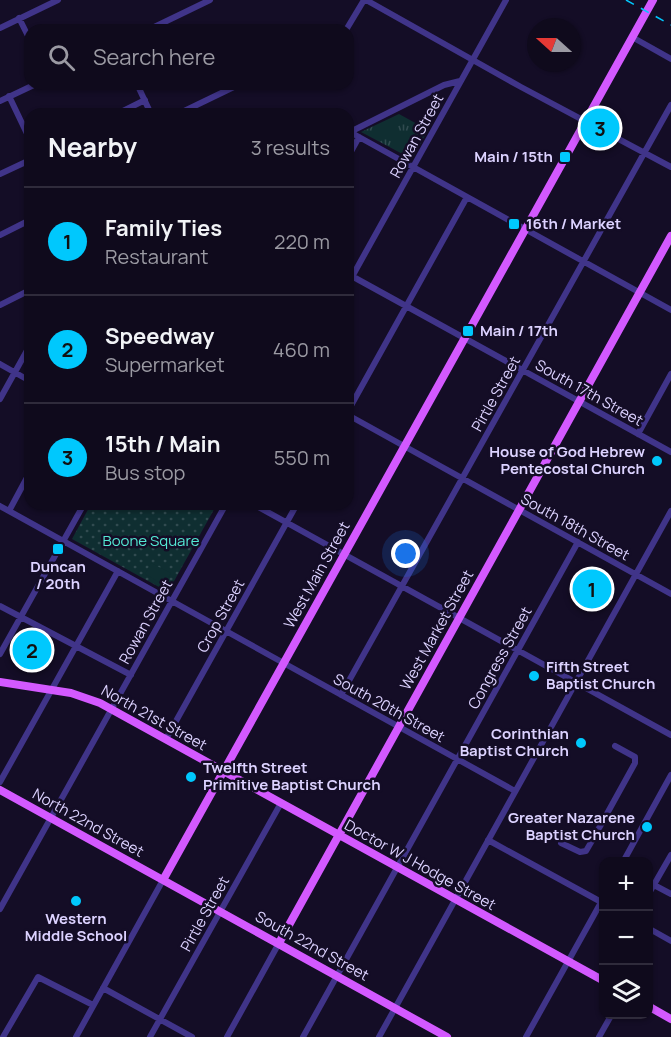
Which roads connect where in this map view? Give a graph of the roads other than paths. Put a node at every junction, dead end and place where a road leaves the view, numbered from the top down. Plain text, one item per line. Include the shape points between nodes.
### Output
1 (58, 0) edge
2 (210, 0) edge
3 (365, 0) edge
4 (506, 0) edge
5 (652, 0) edge
6 (19, 18) junction
7 (160, 24) edge
8 (350, 24) edge
9 (0, 28) edge
10 (24, 28) edge
11 (632, 37) junction
12 (473, 59) junction
13 (671, 59) edge
14 (460, 81) junction
15 (24, 89) edge
16 (140, 90) edge
17 (228, 90) edge
18 (9, 96) junction
19 (145, 100) junction
20 (0, 101) edge
21 (671, 105) edge
22 (129, 108) edge
23 (148, 108) edge
24 (190, 108) edge
25 (585, 120) junction
26 (24, 127) edge
27 (354, 130) edge
28 (354, 136) edge
29 (359, 138) junction
30 (354, 147) edge
31 (644, 153) junction
32 (24, 163) edge
33 (671, 167) edge
34 (413, 169) junction
35 (0, 174) edge
36 (468, 198) junction
37 (24, 223) edge
38 (525, 230) junction
39 (0, 235) edge
40 (671, 236) edge
41 (583, 262) junction
42 (354, 268) edge
43 (354, 277) edge
44 (640, 293) junction
45 (24, 294) edge
46 (0, 305) edge
47 (407, 306) junction
48 (671, 310) edge
49 (464, 338) junction
50 (24, 356) edge
51 (0, 364) edge
52 (523, 370) junction
53 (15, 372) junction
54 (671, 374) edge
55 (24, 377) edge
56 (0, 399) edge
57 (580, 401) junction
58 (354, 402) edge
59 (354, 417) edge
60 (638, 434) junction
61 (404, 446) junction
62 (671, 452) edge
63 (462, 478) junction
64 (24, 483) edge
65 (0, 506) edge
66 (81, 510) edge
67 (223, 510) edge
68 (263, 510) edge
69 (294, 510) edge
70 (519, 510) junction
71 (9, 511) junction
72 (671, 512) edge
73 (286, 523) junction
74 (63, 541) junction
75 (578, 542) junction
76 (344, 554) junction
77 (117, 571) junction
78 (636, 574) junction
79 (402, 586) junction
80 (671, 594) edge
81 (172, 601) junction
82 (0, 606) edge
83 (20, 617) junction
84 (459, 618) junction
85 (226, 631) junction
86 (76, 645) junction
87 (517, 650) junction
88 (0, 654) edge
89 (283, 663) junction
90 (131, 675) junction
91 (0, 682) edge
92 (575, 682) junction
93 (51, 690) junction
94 (341, 694) junction
95 (111, 709) junction
96 (399, 727) junction
97 (671, 735) edge
98 (166, 740) junction
99 (615, 746) dead end
100 (457, 759) junction
101 (223, 771) junction
102 (671, 775) edge
103 (0, 782) edge
104 (0, 790) edge
105 (515, 791) junction
106 (281, 803) junction
107 (51, 818) junction
108 (339, 836) junction
109 (488, 840) junction
110 (561, 843) dead end
111 (671, 855) edge
112 (625, 857) edge
113 (397, 867) junction
114 (163, 880) junction
115 (654, 885) joint
116 (671, 894) edge
117 (455, 899) junction
118 (599, 899) edge
119 (599, 908) edge
120 (0, 909) edge
121 (220, 911) junction
122 (653, 931) edge
123 (671, 940) edge
124 (279, 943) junction
125 (568, 962) junction
126 (336, 976) junction
127 (599, 979) edge
128 (103, 988) junction
129 (93, 1005) junction
130 (394, 1008) junction
131 (653, 1009) edge
132 (160, 1019) junction
133 (609, 1019) edge
134 (671, 1019) edge
135 (3, 1037) edge
136 (76, 1037) edge
137 (150, 1037) edge
138 (192, 1037) edge
139 (227, 1037) edge
140 (303, 1037) edge
141 (379, 1037) edge
142 (447, 1037) edge
143 (526, 1037) edge
144 (599, 1037) edge

1 - 6 street
2 - 7 street
3 - 8 street
3 - 12 street
4 - 12 street, Rowan Street
5 - 11 main road, West Main Street
6 - 9 street
6 - 10 street
11 - 13 street
11 - 25 main road, West Main Street
12 - 14 street, Rowan Street
12 - 25 street
14 - 27 street via 444,85
14 - 34 street, Rowan Street
15 - 18 street
16 - 19 street
17 - 24 street
18 - 20 street
18 - 26 street
19 - 22 street
19 - 23 street
21 - 31 street, Pirtle Street
25 - 31 street
25 - 38 main road, West Main Street
28 - 29 street
29 - 30 street
29 - 34 street
31 - 33 street
31 - 41 street, Pirtle Street
32 - 35 street
34 - 36 street
34 - 42 street, Rowan Street
36 - 38 street
36 - 47 street
37 - 39 street
38 - 41 street
38 - 49 main road, West Main Street
40 - 44 main road, West Market Street
41 - 44 street
41 - 52 street, Pirtle Street
43 - 47 street, South 17th Street
44 - 48 street
44 - 57 main road, West Market Street
45 - 46 street
47 - 49 street, South 17th Street
47 - 58 street
49 - 52 street, South 17th Street
49 - 61 main road, West Main Street
50 - 53 street
51 - 53 street
52 - 57 street, South 17th Street
52 - 63 street, Pirtle Street
53 - 55 street
53 - 56 street
54 - 60 street
57 - 60 street, South 17th Street
57 - 70 main road, West Market Street
59 - 61 street, South 18th Street
60 - 62 street, South 17th Street
61 - 63 street, South 18th Street
61 - 76 main road, West Main Street
63 - 70 street, South 18th Street
63 - 79 street, Pirtle Street
64 - 71 street
65 - 71 street, South 20th Street
66 - 74 street
67 - 81 street, Rowan Street
68 - 73 street
69 - 73 street, Crop Street
70 - 75 street, South 18th Street
70 - 84 main road, West Market Street
71 - 74 street, South 20th Street
72 - 78 street
73 - 76 street
73 - 85 street, Crop Street
74 - 77 street, South 20th Street
74 - 83 street
75 - 78 street, South 18th Street
75 - 87 street, Congress Street
76 - 79 street
76 - 89 main road, West Main Street
77 - 81 street, South 20th Street
77 - 86 street
78 - 80 street, South 18th Street
78 - 92 street
79 - 84 street
79 - 94 street, Pirtle Street
81 - 85 street, South 20th Street
81 - 90 street, Rowan Street
82 - 83 street, North 21st Street
83 - 86 street, North 21st Street
83 - 88 street
84 - 87 street
84 - 96 main road, West Market Street
85 - 89 street, South 20th Street
85 - 98 street, Crop Street
86 - 90 street, North 21st Street
86 - 93 street
87 - 92 street
87 - 100 street, Congress Street
89 - 94 street, South 20th Street
89 - 101 main road, West Main Street
90 - 95 street, Rowan Street
91 - 93 main road, North 21st Street
92 - 97 street
92 - 105 street
93 - 95 main road, North 21st Street via 83,696
93 - 103 street
94 - 96 street, South 20th Street
95 - 98 main road, North 21st Street
95 - 107 street, Rowan Street
96 - 100 street, South 20th Street
96 - 108 main road, West Market Street
98 - 101 main road, North 21st Street
99 - 110 street via 634,757 635,763 586,851
100 - 105 street, South 20th Street
100 - 113 street, Congress Street
101 - 106 main road, Doctor W J Hodge Street
101 - 114 main road, West Main Street
102 - 112 street
104 - 107 main road, North 22nd Street
105 - 109 street
106 - 108 main road, Doctor W J Hodge Street
106 - 121 street, Pirtle Street
107 - 114 main road, North 22nd Street
107 - 120 street, Rowan Street
108 - 113 main road, Doctor W J Hodge Street
108 - 124 main road, West Market Street
109 - 117 street
109 - 118 street
111 - 115 street
113 - 117 main road, Doctor W J Hodge Street
113 - 126 street, Congress Street
114 - 121 main road, South 22nd Street
114 - 128 street, West Main Street
115 - 116 street
117 - 125 main road, Doctor W J Hodge Street
117 - 130 street
119 - 125 street
121 - 124 main road, South 22nd Street
121 - 132 street, Pirtle Street
122 - 123 street
124 - 126 main road, South 22nd Street
124 - 139 street, West Market Street
125 - 127 main road, Doctor W J Hodge Street
125 - 143 street
126 - 130 main road, South 22nd Street
126 - 140 street, Congress Street
128 - 129 street, West Main Street
128 - 132 street
129 - 135 street via 38,977
129 - 136 street, West Main Street
130 - 141 street
130 - 142 main road, South 22nd Street
131 - 134 main road
132 - 137 street, Pirtle Street
132 - 138 street
133 - 144 street

